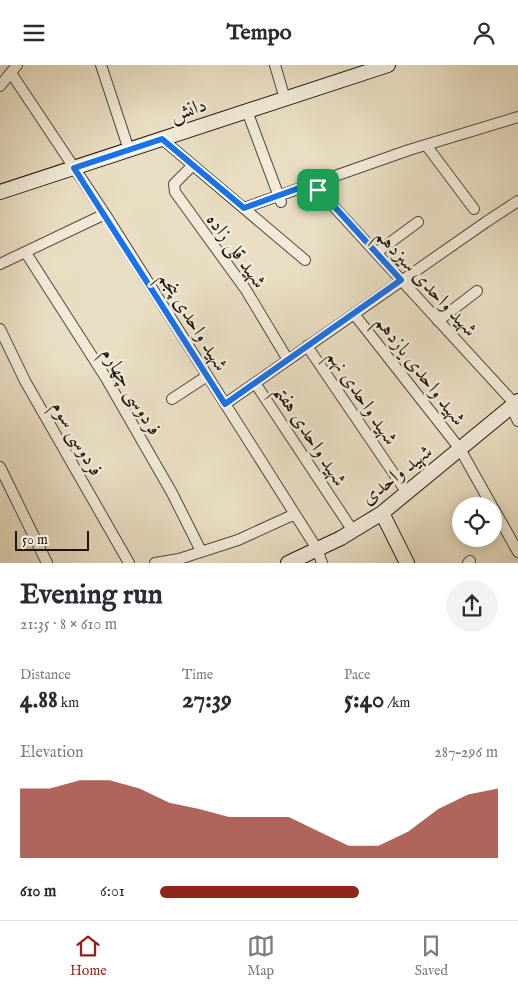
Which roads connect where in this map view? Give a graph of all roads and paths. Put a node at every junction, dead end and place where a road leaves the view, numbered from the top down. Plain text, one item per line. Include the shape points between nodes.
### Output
1 (102, 65) edge
2 (275, 65) edge
3 (388, 65) edge
4 (14, 69) edge
5 (0, 86) edge
6 (286, 99) junction
7 (247, 111) junction
8 (518, 117) edge
9 (162, 139) junction
10 (426, 145) junction
11 (129, 150) junction
12 (193, 165) junction
13 (74, 168) junction
14 (313, 183) junction
15 (0, 192) edge
16 (280, 199) junction
17 (518, 201) edge
18 (244, 208) junction
19 (474, 209) dead end
20 (105, 214) junction
21 (418, 222) dead end
22 (26, 253) junction
23 (376, 253) junction
24 (305, 259) dead end
25 (0, 264) edge
26 (401, 280) junction
27 (477, 291) dead end
28 (354, 314) junction
29 (438, 321) junction
30 (0, 329) edge
31 (308, 346) junction
32 (288, 360) junction
33 (207, 376) junction
34 (256, 383) junction
35 (172, 399) dead end
36 (225, 404) junction
37 (515, 404) edge
38 (518, 421) edge
39 (460, 449) junction
40 (0, 467) edge
41 (406, 493) junction
42 (487, 497) edge
43 (382, 513) junction
44 (295, 514) junction
45 (502, 523) edge
46 (353, 531) junction
47 (317, 549) junction
48 (201, 551) junction
49 (518, 552) edge
50 (47, 563) edge
51 (128, 563) edge
52 (155, 563) edge
53 (288, 563) edge
54 (322, 563) edge
55 (407, 563) edge

1 - 11 street
2 - 6 street
3 - 6 street, دانش
4 - 5 street
4 - 13 street, شهید واحدی پنجم
6 - 7 street, دانش
7 - 9 street, دانش
7 - 16 street
8 - 10 street
9 - 11 street, دانش
9 - 12 street
10 - 14 street
10 - 19 street
11 - 13 street, دانش
12 - 18 street
12 - 32 street, شهید قلی زاده via 174,184 175,192 246,290
13 - 15 street, دانش
13 - 20 street, شهید واحدی پنجم
14 - 16 street
14 - 23 street, شهید واحدی سیزدهم
16 - 18 street
17 - 26 street
18 - 24 street
20 - 22 street
20 - 33 street, شهید واحدی پنجم
21 - 23 street
22 - 25 street
22 - 48 street, فردوسی چهارم via 106,378
23 - 26 street, شهید واحدی سیزدهم
26 - 28 street
26 - 29 street, شهید واحدی سیزدهم
27 - 29 street
28 - 31 street
28 - 39 street, شهید واحدی یازدهم
29 - 37 street, شهید واحدی سیزدهم
30 - 51 street, فردوسی سوم via 25,381
31 - 32 street
31 - 41 street, شهید واحدی نهم
32 - 34 street
33 - 35 street
33 - 36 street, شهید واحدی پنجم
34 - 36 street
34 - 46 street, شهید واحدی هفتم
36 - 44 street, شهید واحدی پنجم
37 - 38 street, شهید واحدی سیزدهم
37 - 39 street, شهید واحدی
39 - 41 street, شهید واحدی
39 - 42 street, شهید واحدی یازدهم
40 - 50 street
41 - 43 street, شهید واحدی
43 - 46 street, شهید واحدی
43 - 55 street
44 - 47 street, شهید واحدی پنجم
44 - 48 street via 238,540
45 - 49 street, شهید واحدی یازدهم
46 - 47 street, شهید واحدی
47 - 53 street, شهید واحدی
47 - 54 street, شهید واحدی پنجم
48 - 52 street

